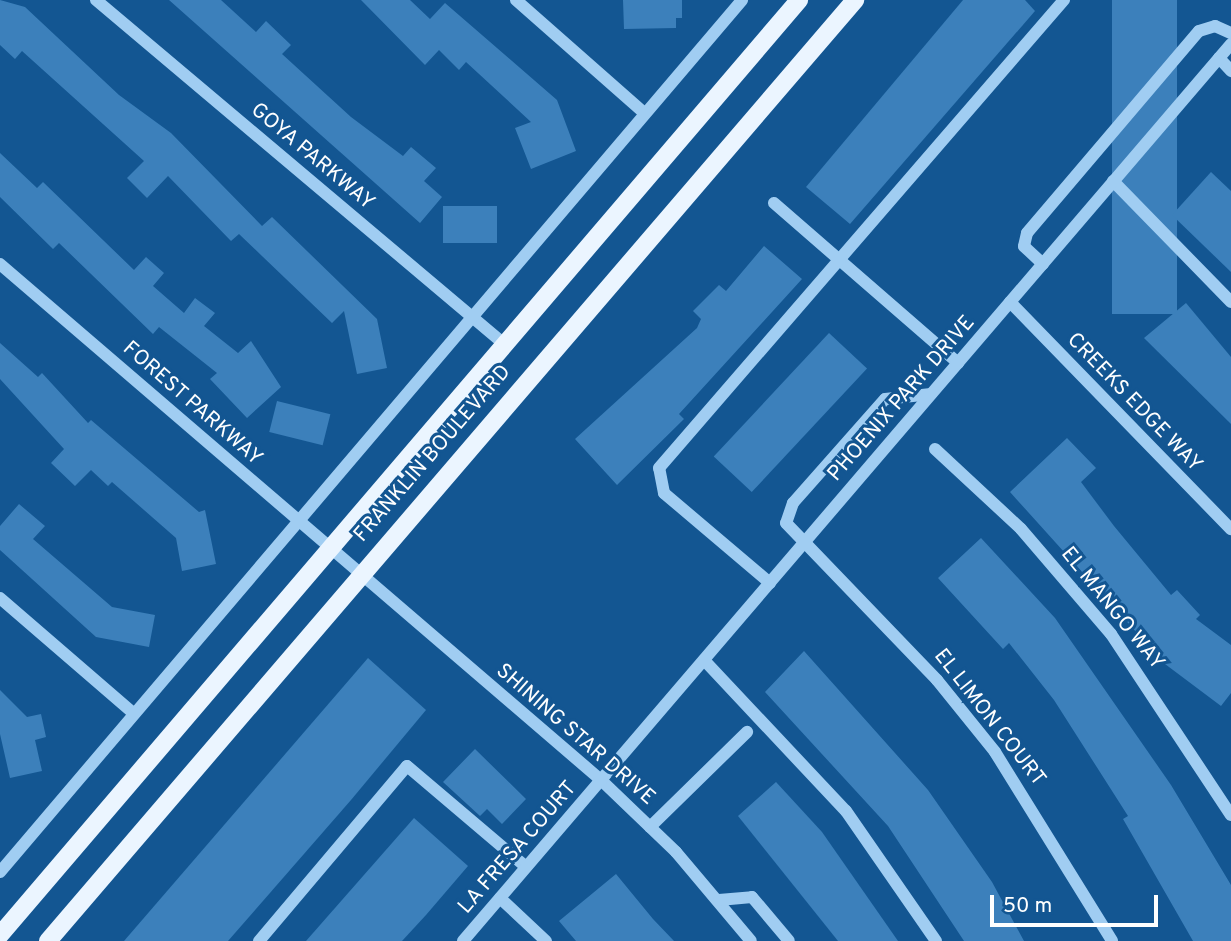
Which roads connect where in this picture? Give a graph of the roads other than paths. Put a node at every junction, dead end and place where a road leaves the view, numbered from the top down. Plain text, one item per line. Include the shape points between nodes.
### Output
1 (96, 0) edge
2 (516, 0) edge
3 (742, 0) edge
4 (799, 0) edge
5 (1064, 0) edge
6 (851, 2) edge
7 (1231, 33) edge
8 (1231, 44) edge
9 (1219, 58) junction
10 (1231, 71) edge
11 (644, 113) junction
12 (1114, 181) junction
13 (774, 203) dead end
14 (839, 260) junction
15 (0, 264) edge
16 (1043, 264) junction
17 (1010, 302) junction
18 (1231, 302) edge
19 (470, 315) junction
20 (503, 344) junction
21 (958, 363) junction
22 (932, 394) junction
23 (935, 449) dead end
24 (296, 519) junction
25 (1231, 529) edge
26 (803, 543) junction
27 (327, 546) junction
28 (359, 574) junction
29 (770, 583) junction
30 (0, 598) edge
31 (704, 660) junction
32 (132, 712) junction
33 (747, 732) dead end
34 (601, 780) junction
35 (1231, 815) edge
36 (650, 827) junction
37 (526, 867) junction
38 (0, 872) edge
39 (500, 898) junction
40 (719, 900) junction
41 (0, 935) edge
42 (48, 941) edge
43 (259, 941) edge
44 (463, 941) edge
45 (545, 941) edge
46 (751, 941) edge
47 (789, 941) edge
48 (936, 941) edge
49 (1112, 941) edge

1 - 19 street, GOYA PARKWAY
2 - 11 street
3 - 11 street
4 - 20 main road, FRANKLIN BOULEVARD
5 - 14 street
6 - 28 main road, FRANKLIN BOULEVARD
7 - 16 street via 1215,26 1199,31 1027,233 1024,246
8 - 9 street, PHOENIX PARK DRIVE
9 - 10 street
9 - 12 street, PHOENIX PARK DRIVE
11 - 19 street
12 - 16 street, PHOENIX PARK DRIVE
12 - 18 street
13 - 14 street
14 - 21 street
14 - 29 street via 659,468 664,493
15 - 24 street, FOREST PARKWAY
16 - 17 street, PHOENIX PARK DRIVE
17 - 21 street, PHOENIX PARK DRIVE
17 - 25 street, CREEKS EDGE WAY
19 - 20 street, GOYA PARKWAY
19 - 24 street
20 - 27 main road, FRANKLIN BOULEVARD
21 - 22 street, PHOENIX PARK DRIVE
22 - 26 street, PHOENIX PARK DRIVE
22 - 26 street, EL LIMON COURT via 885,399 793,503 786,523
23 - 35 street, EL MANGO WAY via 1021,529 1111,634
24 - 27 street, FOREST PARKWAY
24 - 32 street
26 - 29 street, PHOENIX PARK DRIVE
26 - 49 street, EL LIMON COURT via 892,630 995,752
27 - 28 street, FOREST PARKWAY
27 - 41 main road, FRANKLIN BOULEVARD
28 - 34 street, SHINING STAR DRIVE
28 - 42 main road, FRANKLIN BOULEVARD
29 - 31 street, PHOENIX PARK DRIVE
30 - 32 street
31 - 34 street, PHOENIX PARK DRIVE
31 - 48 street via 846,811
32 - 38 street
33 - 36 street
34 - 36 street, SHINING STAR DRIVE
34 - 37 street, LA FRESA COURT
36 - 40 street, SHINING STAR DRIVE
37 - 39 street, LA FRESA COURT
37 - 43 street via 407,766
39 - 44 street, LA FRESA COURT
39 - 45 street
40 - 46 street, SHINING STAR DRIVE
40 - 47 street via 751,897

